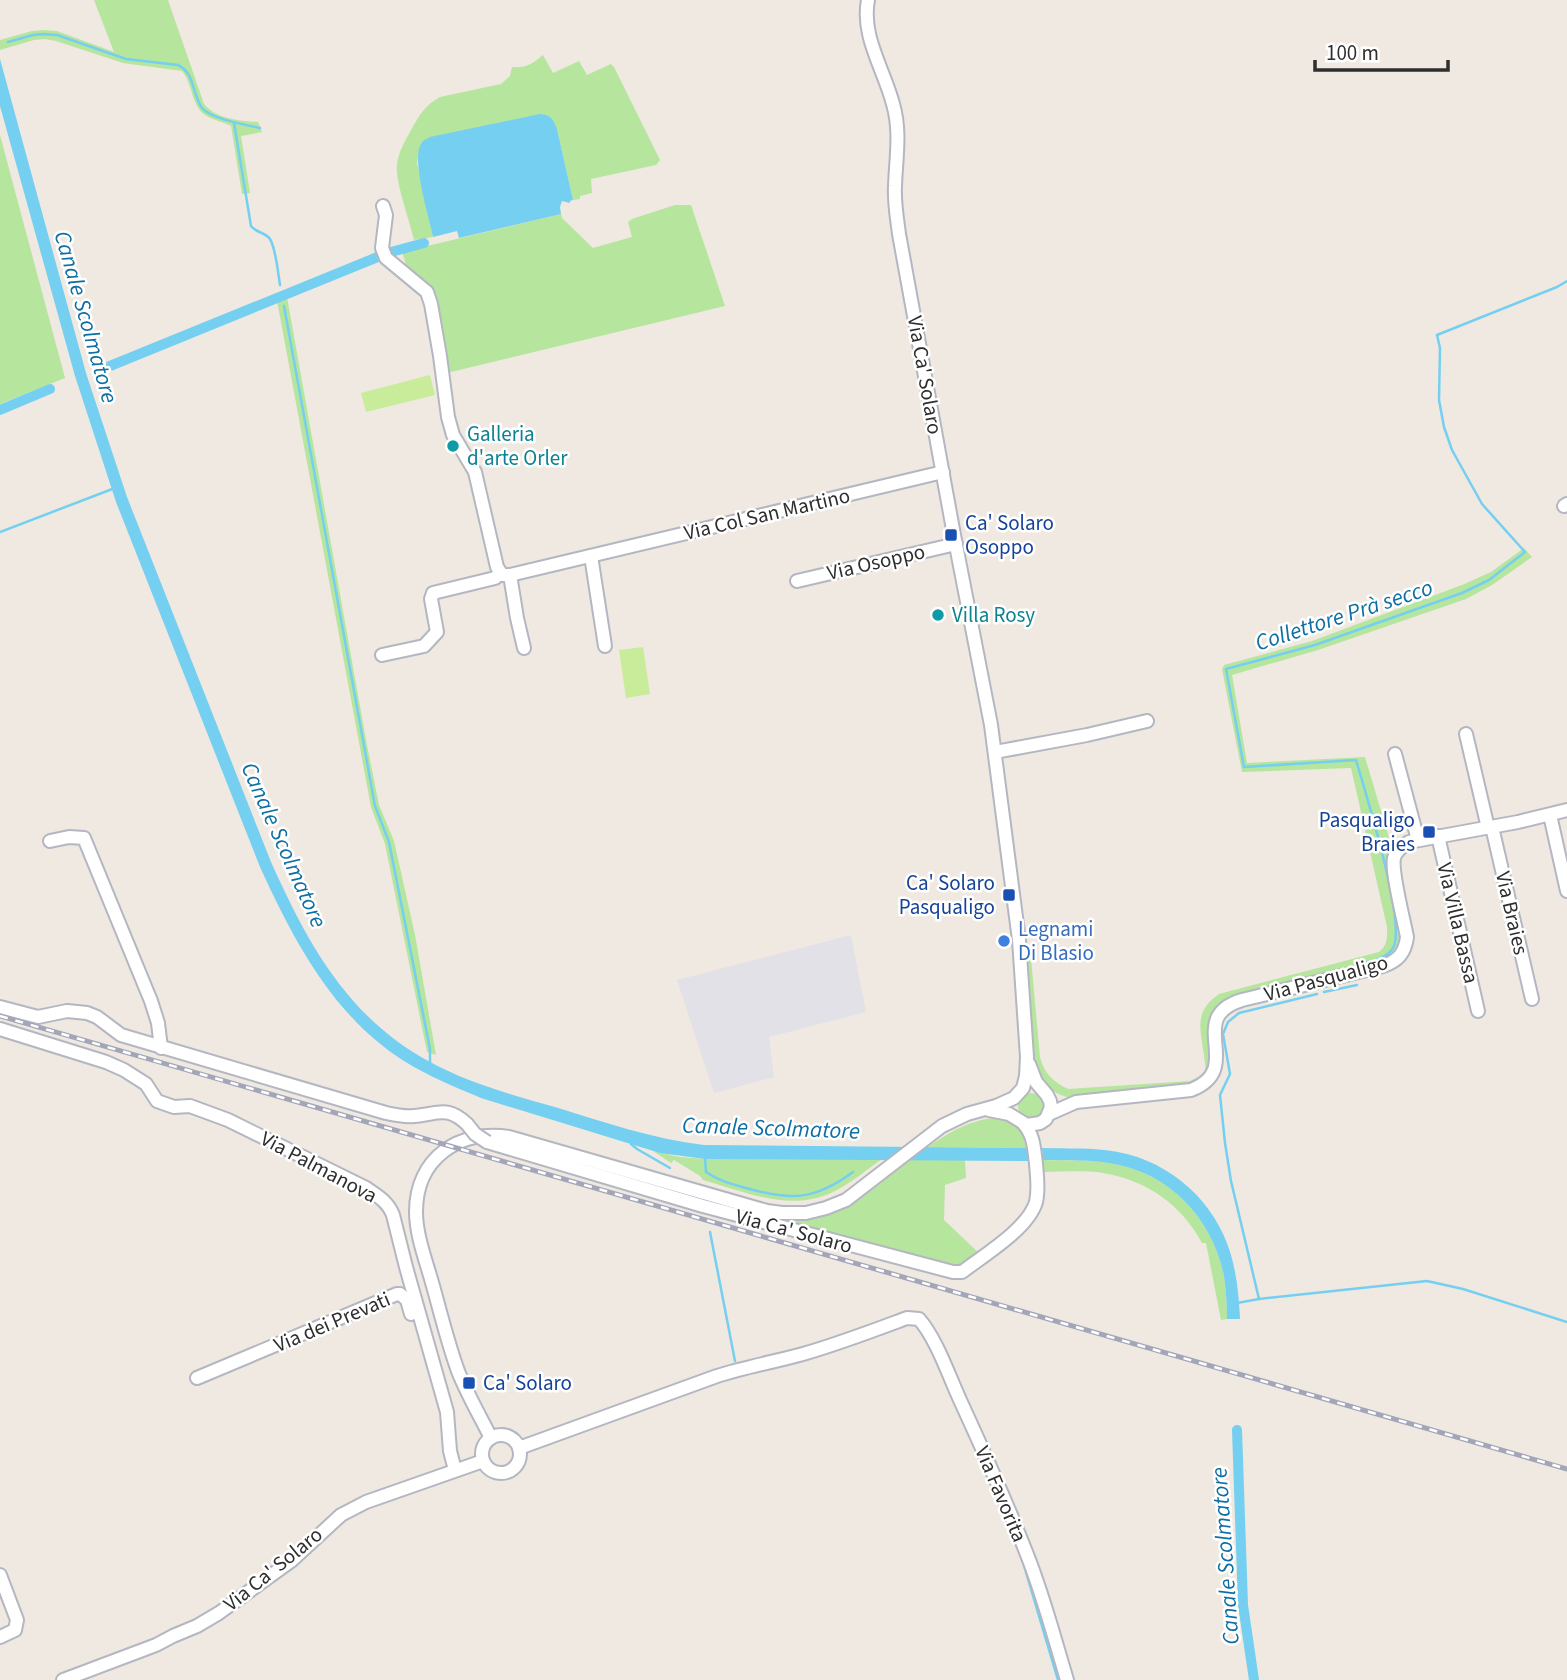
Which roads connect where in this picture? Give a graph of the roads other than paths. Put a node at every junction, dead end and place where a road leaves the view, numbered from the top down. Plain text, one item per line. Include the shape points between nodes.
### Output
1 (868, 0) edge
2 (383, 206) dead end
3 (943, 472) junction
4 (956, 544) junction
5 (591, 556) junction
6 (505, 574) junction
7 (797, 581) dead end
8 (605, 646) dead end
9 (524, 648) dead end
10 (382, 656) dead end
11 (1147, 721) dead end
12 (1466, 734) dead end
13 (995, 752) junction
14 (1395, 754) dead end
15 (1567, 810) edge
16 (1550, 815) junction
17 (1490, 827) junction
18 (1438, 836) junction
19 (1418, 840) junction
20 (50, 841) dead end
21 (1567, 891) edge
22 (1531, 999) dead end
23 (0, 1007) edge
24 (1478, 1011) dead end
25 (0, 1029) edge
26 (161, 1048) junction
27 (1027, 1057) junction
28 (1045, 1092) junction
29 (1018, 1093) junction
30 (1076, 1101) junction
31 (984, 1110) junction
32 (1047, 1117) junction
33 (1019, 1120) junction
34 (1035, 1148) junction
35 (197, 1378) dead end
36 (491, 1438) junction
37 (449, 1440) junction
38 (519, 1448) junction
39 (483, 1461) junction
40 (455, 1470) junction
41 (0, 1575) edge
42 (0, 1637) edge
43 (63, 1680) edge
44 (1067, 1680) edge

1 - 3 street, Via Ca' Solaro via 868,34 897,121 897,216
2 - 6 street via 386,258 426,292 431,304 448,417 475,472 497,567
3 - 4 street, Via Ca' Solaro
3 - 5 street, Via Col San Martino
4 - 7 street, Via Osoppo
4 - 13 street, Via Ca' Solaro
5 - 6 street, Via Col San Martino
5 - 8 street
6 - 9 street
6 - 10 street, Via Col San Martino via 433,593 437,632 424,646
11 - 13 street
12 - 17 street, Via Braies
13 - 27 street, Via Ca' Solaro via 1018,928
14 - 19 street
15 - 16 street
16 - 17 street
16 - 21 street
17 - 18 street
17 - 22 street, Via Braies
18 - 19 street
18 - 24 street, Via Villa Bassa
19 - 30 street, Via Pasqualigo via 1402,846 1394,859 1407,936 1397,959 1227,1006 1215,1023 1215,1071 1197,1088
20 - 26 street via 84,838 151,1001
23 - 26 street, Via Ca' Solaro via 38,1017 67,1011 87,1013 121,1035
25 - 37 street, Via Palmanova via 115,1066 139,1078 158,1101 228,1119 385,1202 391,1208 447,1412
26 - 34 street, Via Ca' Solaro, bridge via 386,1113 454,1114 487,1142 703,1206 953,1272 962,1272 1029,1218 1037,1190
27 - 28 street, Via Ca' Solaro via 1031,1073
27 - 29 street, Via Ca' Solaro via 1026,1076
28 - 29 street, Via Ca' Solaro via 1030,1087
28 - 30 street, Via Pasqualigo
28 - 32 street, Via Ca' Solaro via 1050,1101
29 - 31 street, Via Ca' Solaro
29 - 33 street, Via Ca' Solaro via 1013,1111
30 - 32 street, Via Pasqualigo
31 - 33 street
31 - 36 street, Via Ca' Solaro via 942,1126 857,1193 806,1213 767,1211 509,1137 474,1137 444,1150 419,1186 417,1223 459,1372
32 - 33 street via 1034,1125
32 - 34 street, Via Ca' Solaro
33 - 34 street, Via Ca' Solaro via 1032,1135
35 - 37 street, Via dei Prevati via 400,1294 407,1300
36 - 38 street via 511,1438
36 - 39 street via 482,1451
37 - 40 street, Via Palmanova
38 - 39 street via 517,1465 507,1472 496,1473
38 - 44 street, Via Favorita via 704,1380 810,1352 907,1318 919,1319 1026,1551
39 - 40 street, Via Ca' Solaro
40 - 43 street, Via Ca' Solaro via 352,1508 291,1561 197,1626
41 - 42 street via 17,1620 15,1630

